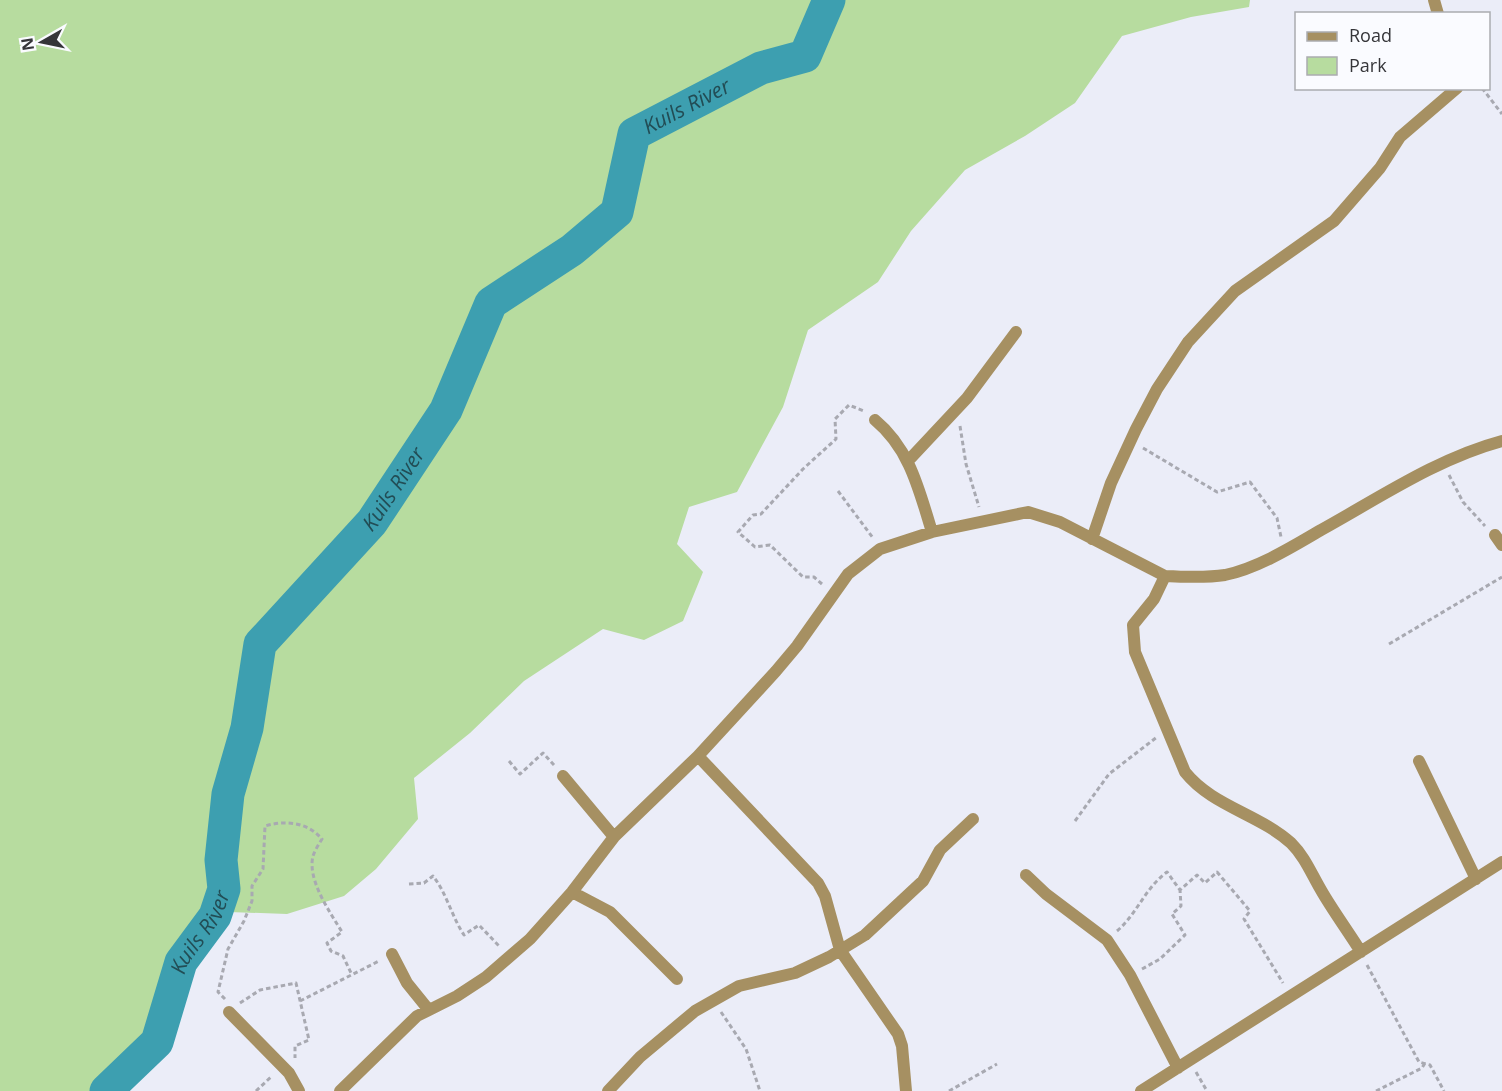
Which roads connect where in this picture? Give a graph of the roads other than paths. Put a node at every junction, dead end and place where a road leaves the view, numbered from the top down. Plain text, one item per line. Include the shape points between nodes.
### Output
1 (1455, 90) edge
2 (1016, 332) dead end
3 (875, 420) road end
4 (1502, 441) edge
5 (908, 461) junction
6 (932, 532) junction
7 (1092, 539) junction
8 (1165, 576) junction
9 (698, 756) junction
10 (1419, 760) dead end
11 (563, 776) road end
12 (973, 819) dead end
13 (615, 837) junction
14 (1502, 862) edge
15 (1026, 875) dead end
16 (1476, 879) junction
17 (572, 892) junction
18 (840, 951) junction
19 (1361, 952) junction
20 (392, 954) road end
21 (676, 979) dead end
22 (428, 1009) junction
23 (229, 1012) road end
24 (1178, 1068) junction
25 (300, 1091) edge
26 (340, 1091) edge
27 (608, 1091) edge
28 (906, 1091) edge
29 (1141, 1091) edge

1 - 7 street via 1400,137 1380,168 1334,221 1235,291 1188,342 1157,389 1131,441
2 - 5 street via 958,409
3 - 5 street via 896,440
4 - 8 street via 1442,463 1283,551 1225,575
5 - 6 street
6 - 7 street via 1028,512 1060,522
6 - 9 street via 880,549 859,563 797,646
7 - 8 street
8 - 19 street via 1131,631 1135,652 1185,772 1216,799 1272,828 1306,860
9 - 13 street
9 - 18 street via 818,883
10 - 16 street
11 - 13 street
12 - 18 street via 947,842 923,881 892,913
13 - 17 street
14 - 16 street
15 - 24 street via 1107,940 1130,975
16 - 19 street
17 - 21 street via 610,912
17 - 22 street via 509,958 457,996
18 - 27 street via 795,974 739,986 695,1011 640,1057
18 - 28 street via 894,1024 902,1046
19 - 24 street
20 - 22 street via 407,983
22 - 26 street via 388,1042
23 - 25 street via 282,1066
24 - 29 street

